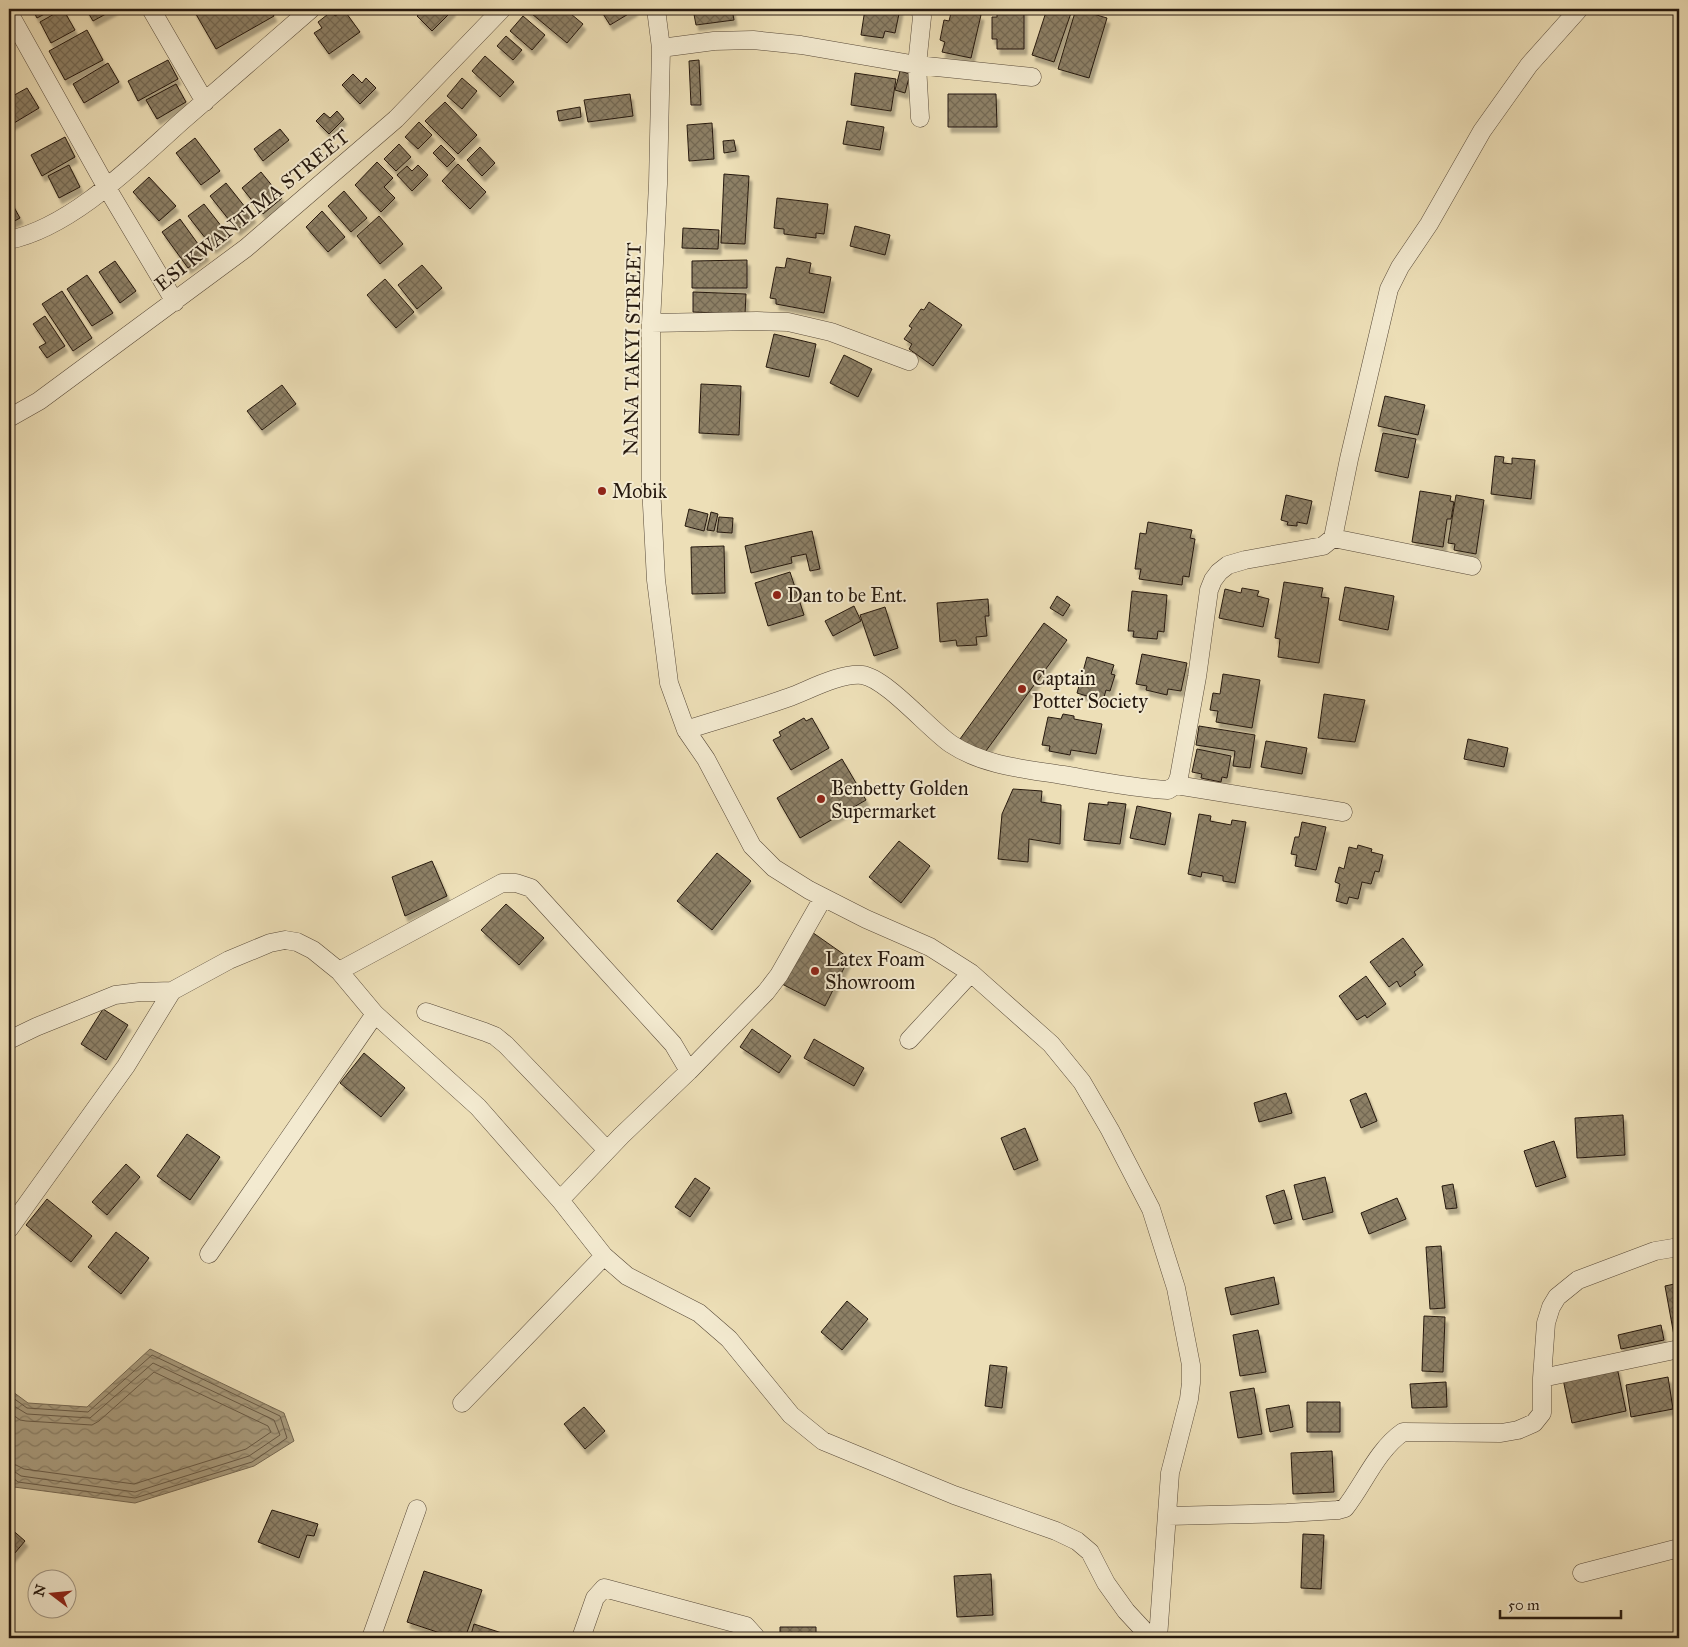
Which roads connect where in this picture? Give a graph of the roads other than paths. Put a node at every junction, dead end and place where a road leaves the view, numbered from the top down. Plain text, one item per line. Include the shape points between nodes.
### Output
1 (151, 9) edge
2 (311, 9) edge
3 (502, 9) edge
4 (656, 9) edge
5 (920, 9) edge
6 (1578, 9) edge
7 (9, 14) edge
8 (661, 48) junction
9 (917, 65) junction
10 (1032, 77) dead end
11 (204, 102) junction
12 (920, 118) dead end
13 (107, 188) junction
14 (9, 240) edge
15 (175, 302) junction
16 (651, 323) junction
17 (909, 361) dead end
18 (9, 418) edge
19 (1333, 538) junction
20 (1472, 566) dead end
21 (686, 730) junction
22 (1176, 785) junction
23 (1343, 812) dead end
24 (823, 898) junction
25 (339, 971) junction
26 (971, 974) junction
27 (172, 991) junction
28 (426, 1012) dead end
29 (375, 1014) junction
30 (9, 1040) edge
31 (909, 1040) dead end
32 (689, 1071) junction
33 (607, 1150) junction
34 (560, 1200) junction
35 (9, 1229) edge
36 (1679, 1247) edge
37 (209, 1254) dead end
38 (604, 1256) junction
39 (1679, 1349) edge
40 (1542, 1378) junction
41 (462, 1403) dead end
42 (417, 1509) dead end
43 (1168, 1516) junction
44 (1679, 1548) edge
45 (1582, 1573) dead end
46 (754, 1637) edge
47 (371, 1638) edge
48 (580, 1638) edge
49 (1151, 1638) edge
50 (1158, 1638) edge

1 - 11 street
2 - 11 street
3 - 15 street, ESI KWANTIMA STREET via 396,119 246,248
4 - 8 street, NANA TAKYI STREET
5 - 9 street
6 - 19 street via 1529,65 1482,131 1389,288
7 - 13 street
8 - 9 street via 753,40
8 - 16 street, NANA TAKYI STREET
9 - 10 street
9 - 12 street
11 - 13 street
13 - 14 street via 50,225
13 - 15 street
15 - 18 street, ESI KWANTIMA STREET
16 - 17 street via 788,322 832,332
16 - 21 street, NANA TAKYI STREET via 651,486 656,580 669,684
19 - 20 street
19 - 22 street via 1322,546 1228,565 1213,580
21 - 22 street via 835,679 862,675 889,689 952,744 982,760 1116,784 1168,790
21 - 24 street, NANA TAKYI STREET via 706,759 752,846 774,868
22 - 23 street
24 - 26 street, NANA TAKYI STREET via 930,947
24 - 32 street via 766,992
25 - 27 street via 313,950 285,940 229,960
25 - 29 street
25 - 32 street via 502,883 516,883 531,888 673,1044
26 - 31 street
26 - 43 street, NANA TAKYI STREET via 1051,1044 1082,1082 1151,1210 1176,1288 1191,1365 1189,1398 1170,1473
27 - 30 street via 115,995
27 - 35 street via 126,1066
28 - 33 street via 495,1036
29 - 34 street via 478,1107
29 - 37 street
32 - 33 street
33 - 34 street
34 - 38 street
36 - 40 street via 1655,1251 1578,1280 1557,1297 1546,1323
38 - 41 street
38 - 49 street via 627,1276 699,1313 728,1339 791,1415 823,1442 1077,1541 1090,1552 1106,1583
39 - 40 street
40 - 43 street via 1542,1413 1534,1423 1501,1433 1403,1432 1378,1458 1345,1508
42 - 47 street
43 - 50 street, NANA TAKYI STREET
44 - 45 street
46 - 48 street via 746,1626 604,1588 595,1598

